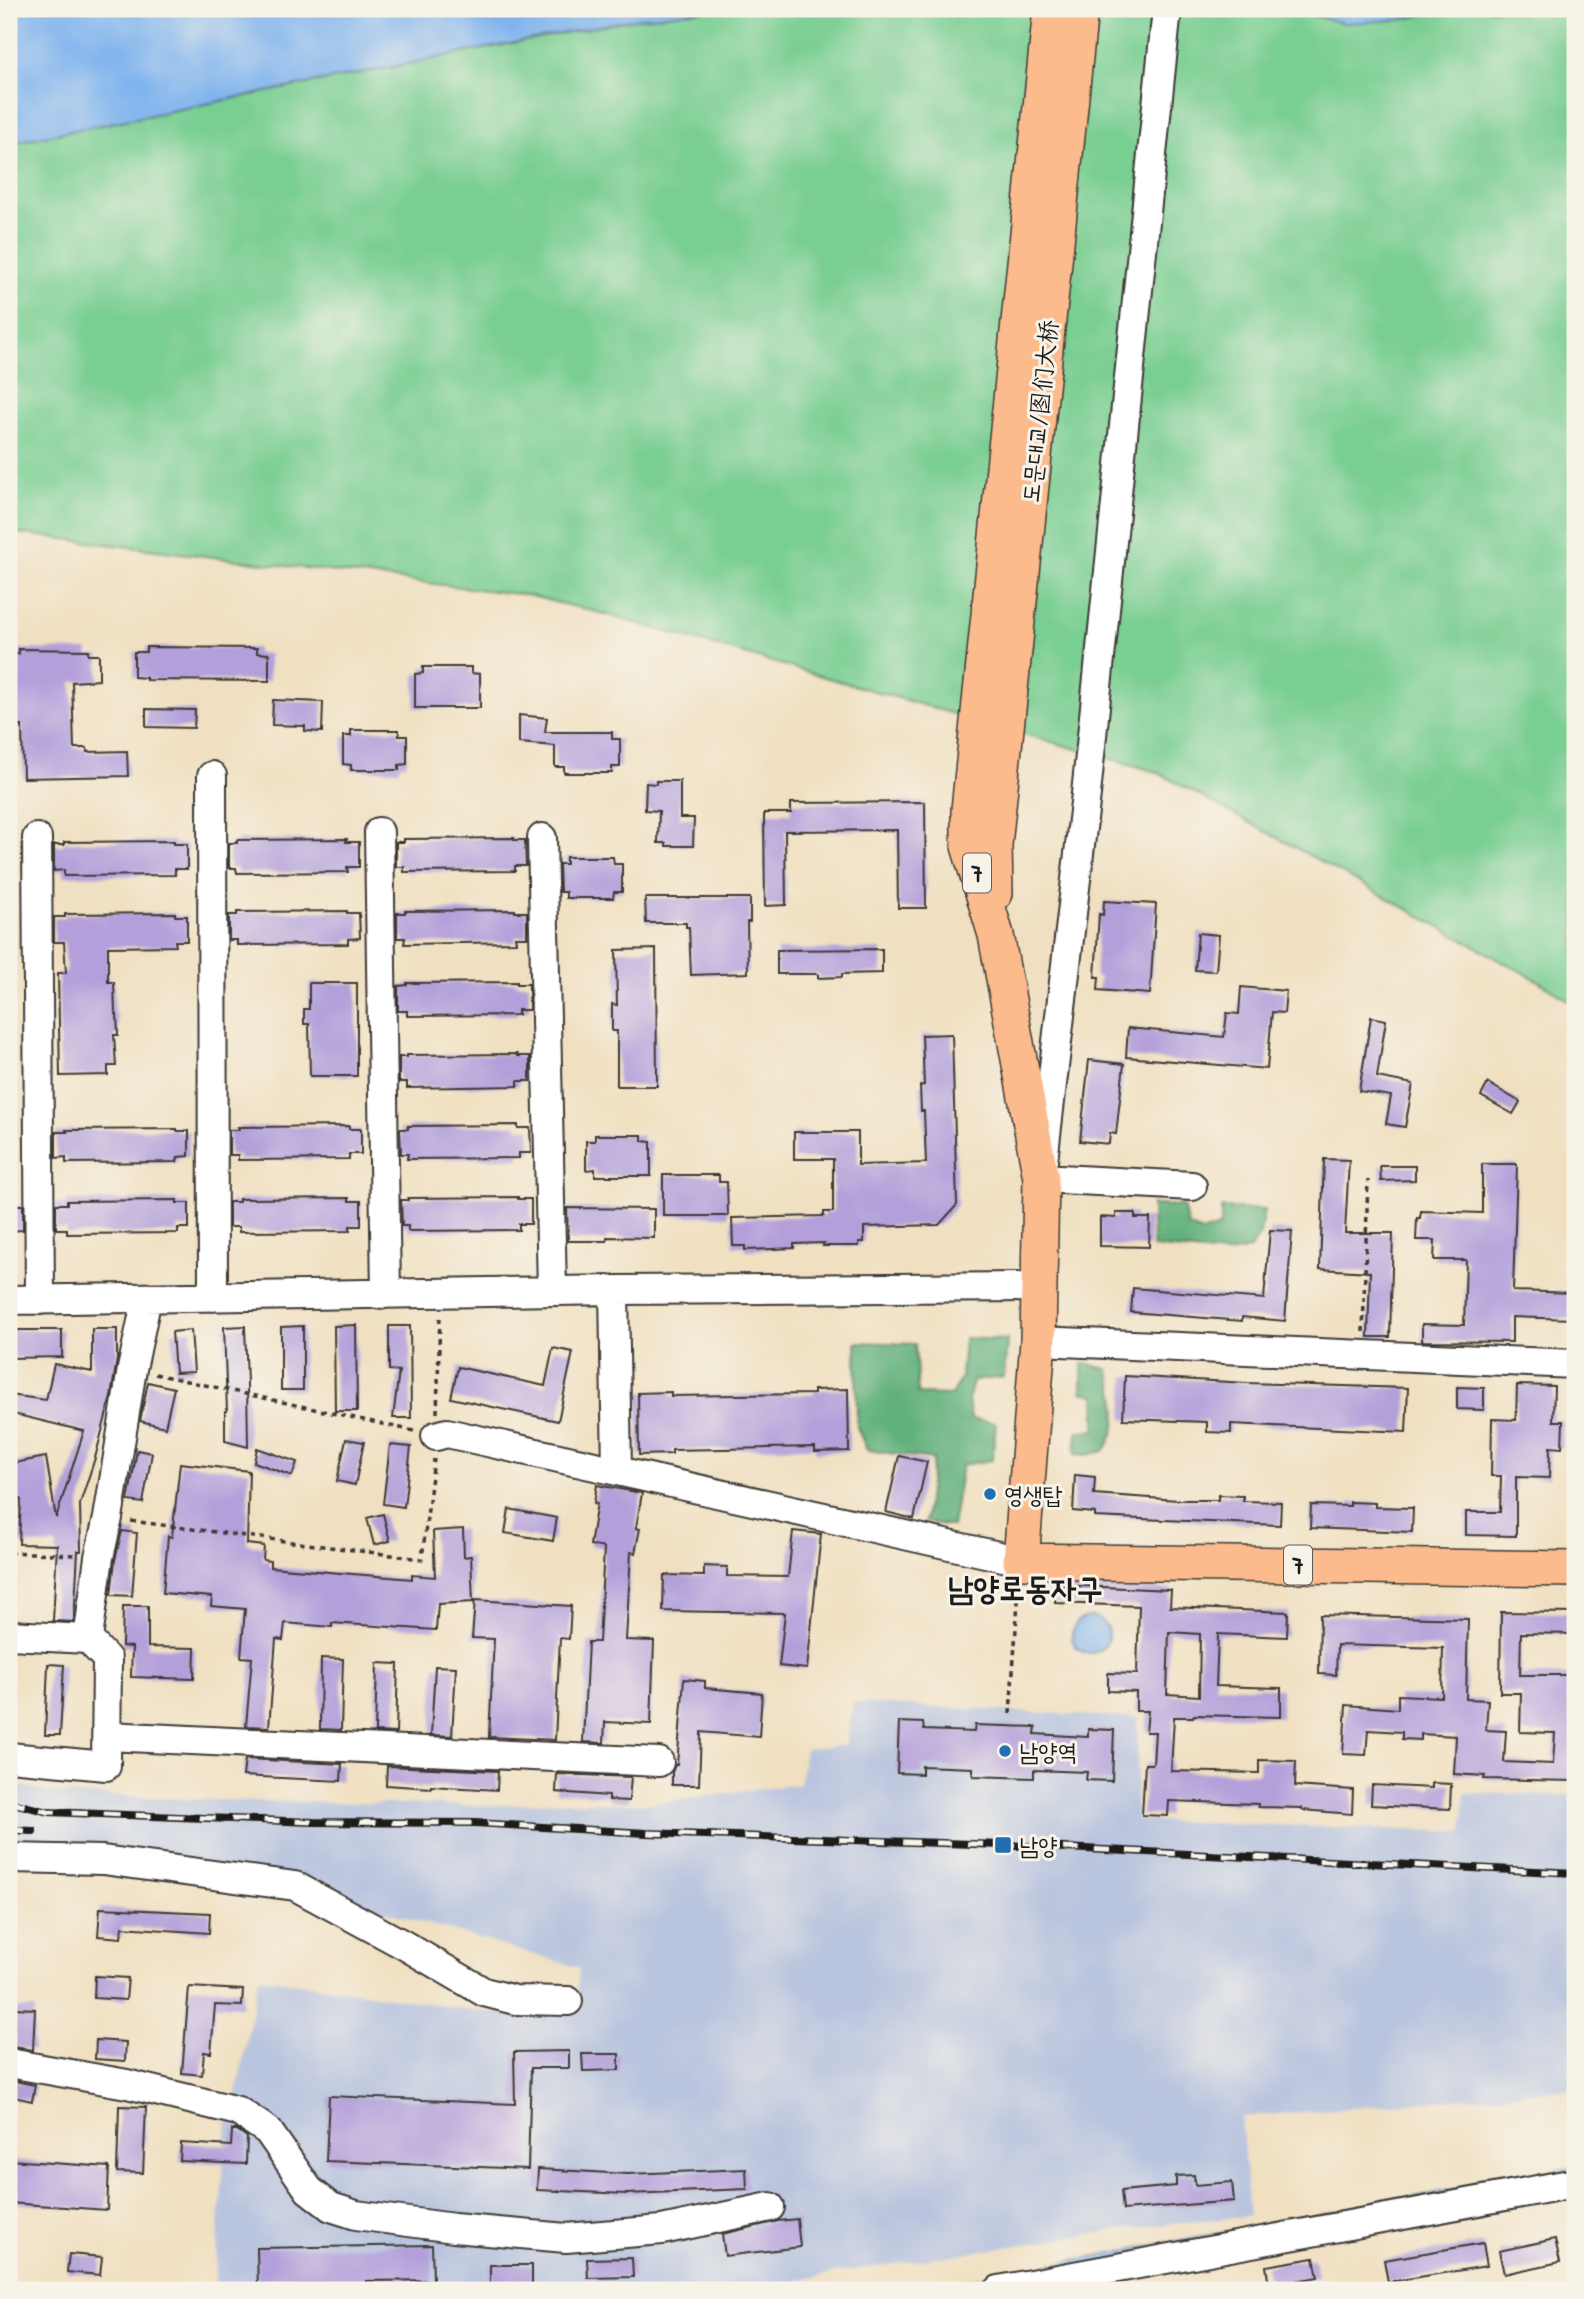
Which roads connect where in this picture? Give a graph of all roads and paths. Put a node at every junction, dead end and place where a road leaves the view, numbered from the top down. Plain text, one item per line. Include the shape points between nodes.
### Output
1 (1051, 9) edge
2 (1080, 9) edge
3 (1167, 9) edge
4 (212, 776) dead end
5 (983, 811) junction
6 (379, 832) dead end
7 (37, 838) dead end
8 (542, 838) dead end
9 (1041, 1178) junction
10 (1368, 1180) dead end
11 (1192, 1186) dead end
12 (1038, 1286) junction
13 (614, 1290) junction
14 (552, 1291) junction
15 (386, 1294) junction
16 (213, 1297) junction
17 (147, 1298) junction
18 (9, 1300) edge
19 (40, 1300) junction
20 (1038, 1341) junction
21 (1362, 1356) junction
22 (1575, 1364) edge
23 (132, 1369) junction
24 (436, 1436) joint
25 (618, 1471) junction
26 (108, 1518) junction
27 (9, 1552) edge
28 (99, 1557) junction
29 (422, 1559) dead end
30 (1021, 1561) junction
31 (1573, 1569) edge
32 (9, 1635) edge
33 (88, 1639) junction
34 (1010, 1714) dead end
35 (107, 1736) junction
36 (9, 1757) edge
37 (659, 1762) dead end
38 (9, 1858) edge
39 (568, 2001) dead end
40 (9, 2063) edge
41 (1575, 2183) edge
42 (770, 2207) dead end
43 (999, 2290) edge

1 - 5 main road, 도문대교/图们大桥
2 - 5 main road, 도문대교/图们大桥
3 - 9 street via 1086,794
4 - 16 street
5 - 9 main road, 7 via 969,846 996,935
6 - 15 street
7 - 19 street
8 - 14 street
9 - 11 street
9 - 12 main road, 7
10 - 21 path
12 - 13 street
12 - 20 main road, 7
13 - 14 street
13 - 25 street
14 - 15 street
15 - 16 street
16 - 17 street
17 - 19 street
17 - 23 street
18 - 19 street
20 - 21 street
20 - 30 main road, 7
21 - 22 street
22 - 31 path
23 - 24 path
23 - 26 street
24 - 25 street via 447,1433
25 - 30 street
26 - 28 street
26 - 29 path
27 - 28 path
28 - 33 street
30 - 31 main road, 7
30 - 34 path
32 - 33 street
33 - 35 street via 107,1659
35 - 36 street via 106,1766
35 - 37 street
38 - 39 street via 103,1860 295,1886 484,1992 515,2000
40 - 42 street via 127,2084 238,2111 268,2131 309,2190 331,2207 356,2215 565,2238 662,2230
41 - 43 street

